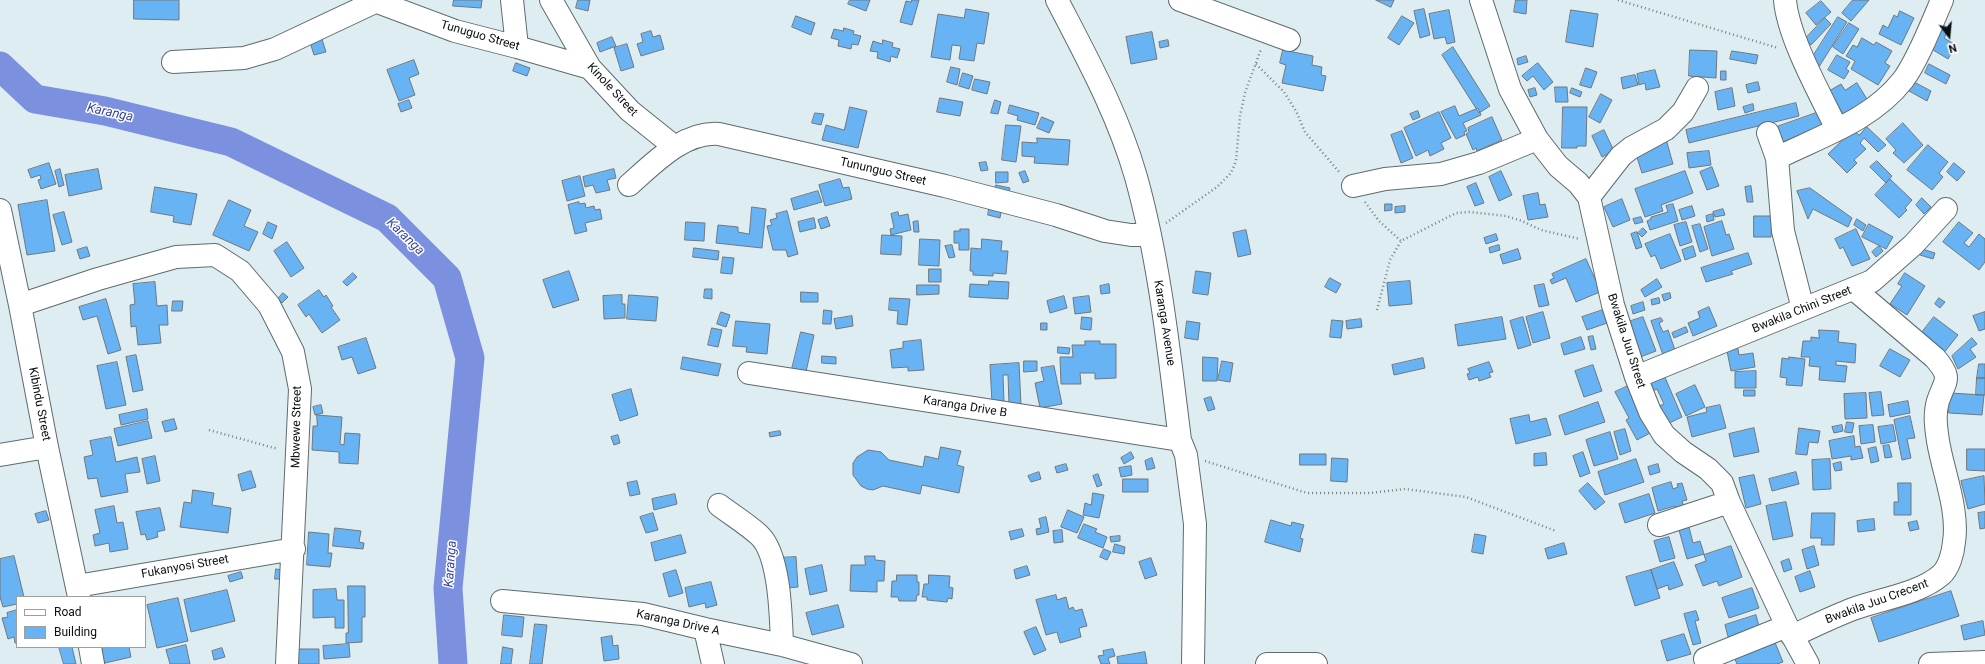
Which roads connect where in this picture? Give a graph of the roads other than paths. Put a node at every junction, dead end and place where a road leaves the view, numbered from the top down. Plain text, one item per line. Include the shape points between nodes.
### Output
1 (512, 0) edge
2 (551, 0) edge
3 (1057, 0) edge
4 (1180, 0) edge
5 (1481, 0) edge
6 (1784, 0) edge
7 (1942, 0) edge
8 (374, 1) edge
9 (1290, 40) dead end
10 (517, 47) junction
11 (174, 62) dead end
12 (590, 68) junction
13 (1697, 88) dead end
14 (1836, 129) junction
15 (1768, 133) dead end
16 (1538, 138) junction
17 (675, 147) junction
18 (1777, 158) junction
19 (629, 185) dead end
20 (1354, 186) road end
21 (1589, 197) junction
22 (1946, 209) dead end
23 (0, 210) edge
24 (1150, 235) junction
25 (1854, 289) junction
26 (20, 305) junction
27 (1803, 309) junction
28 (749, 373) dead end
29 (1636, 377) junction
30 (47, 447) junction
31 (1183, 448) junction
32 (0, 455) edge
33 (1729, 502) junction
34 (719, 505) dead end
35 (1659, 525) dead end
36 (294, 548) junction
37 (78, 591) edge
38 (502, 601) dead end
39 (704, 629) junction
40 (1789, 631) junction
41 (782, 645) junction
42 (90, 648) edge
43 (1705, 659) dead end
44 (1985, 662) edge
45 (94, 664) edge
46 (287, 664) edge
47 (713, 664) edge
48 (852, 664) edge
49 (1192, 664) edge
50 (1267, 664) edge
51 (1316, 664) edge
52 (1808, 664) edge
53 (1930, 664) edge

1 - 10 street
2 - 12 street, Kinole Street
3 - 24 street, Karanga Avenue via 1103,89 1120,130 1136,176
4 - 9 street
5 - 16 street, Bwakila Juu Street via 1510,89
6 - 14 street via 1802,54
7 - 14 street via 1926,39 1904,79 1882,103 1862,117
8 - 10 street, Tunuguo Street via 455,32
8 - 11 street via 275,50 244,58
10 - 12 street, Tunuguo Street
12 - 17 street, Kinole Street via 630,111
13 - 21 street via 1683,112 1666,129 1621,156
14 - 18 street
15 - 18 street
16 - 20 street via 1479,163 1441,174 1385,179
16 - 21 street, Bwakila Juu Street via 1558,166 1578,183
17 - 19 street, Tununguo Street
17 - 24 street, Tununguo Street via 697,135 719,134 945,186 1056,215 1105,231
18 - 27 street via 1783,231
21 - 29 street, Bwakila Juu Street via 1613,305
22 - 25 street, Bwakila Chini Street via 1913,246 1872,281
23 - 26 street, Kibindu Street
24 - 31 street, Karanga Avenue
25 - 27 street, Bwakila Chini Street
25 - 40 street, Bwakila Juu Crecent via 1935,358 1943,368 1947,380 1938,402 1935,421 1953,508 1955,541 1950,561 1942,574 1931,583
26 - 30 street, Kibindu Street
26 - 36 street, Mbwewe Street via 176,257 215,255 240,271 269,305 293,352 300,389
27 - 29 street, Bwakila Chini Street
28 - 31 street, Karanga Drive B
29 - 33 street, Bwakila Juu Street via 1650,412 1664,435 1722,483
30 - 32 street
30 - 37 street, Kibindu Street
31 - 49 street, Karanga Avenue via 1195,524
33 - 35 street
33 - 40 street, Bwakila Juu Street
34 - 41 street via 760,536 773,560 780,600
36 - 37 street, Fukanyosi Street
36 - 46 street, Mbwewe Street
38 - 39 street, Karanga Drive A via 643,614
39 - 41 street, Karanga Drive A
39 - 47 street
40 - 43 street, Bwakila Juu Crecent
40 - 52 street, Bwakila Juu Street
41 - 48 street, Karanga Drive A
42 - 45 street
44 - 53 street
50 - 51 street

